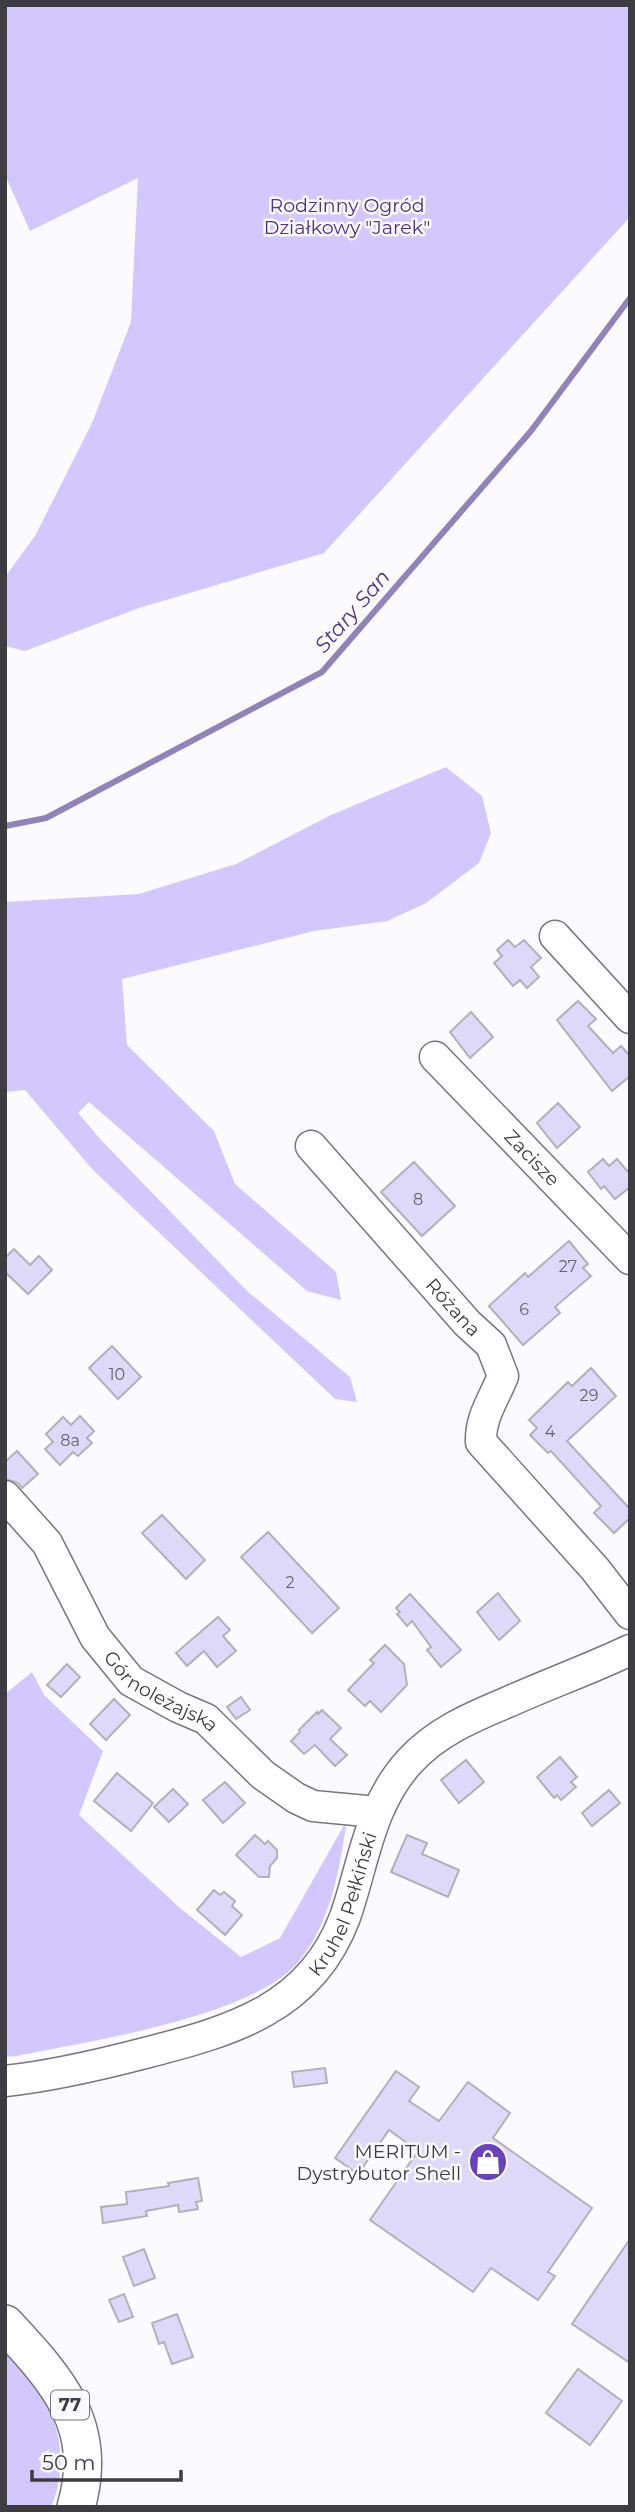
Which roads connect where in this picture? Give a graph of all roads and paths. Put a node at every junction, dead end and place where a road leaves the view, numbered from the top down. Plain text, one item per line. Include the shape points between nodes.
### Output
1 (555, 936) dead end
2 (630, 1018) edge
3 (435, 1057) dead end
4 (311, 1146) dead end
5 (630, 1259) edge
6 (5, 1496) edge
7 (630, 1614) edge
8 (630, 1650) edge
9 (377, 1812) junction
10 (5, 2081) edge
11 (5, 2324) edge
12 (76, 2507) edge

1 - 2 street
3 - 5 street, Zacisze
4 - 7 street, Różana via 491,1345 503,1376 482,1421 481,1442
6 - 9 street, Górnoleżajska via 47,1543 95,1637 131,1681 206,1719 263,1775 296,1798 313,1806
8 - 9 street, Kruhel Pełkiński via 447,1731 409,1762
9 - 10 street, Kruhel Pełkiński via 340,1929 312,1975 287,1997 240,2024 198,2039 75,2071
11 - 12 main road, 77 via 49,2372 69,2404 82,2457

